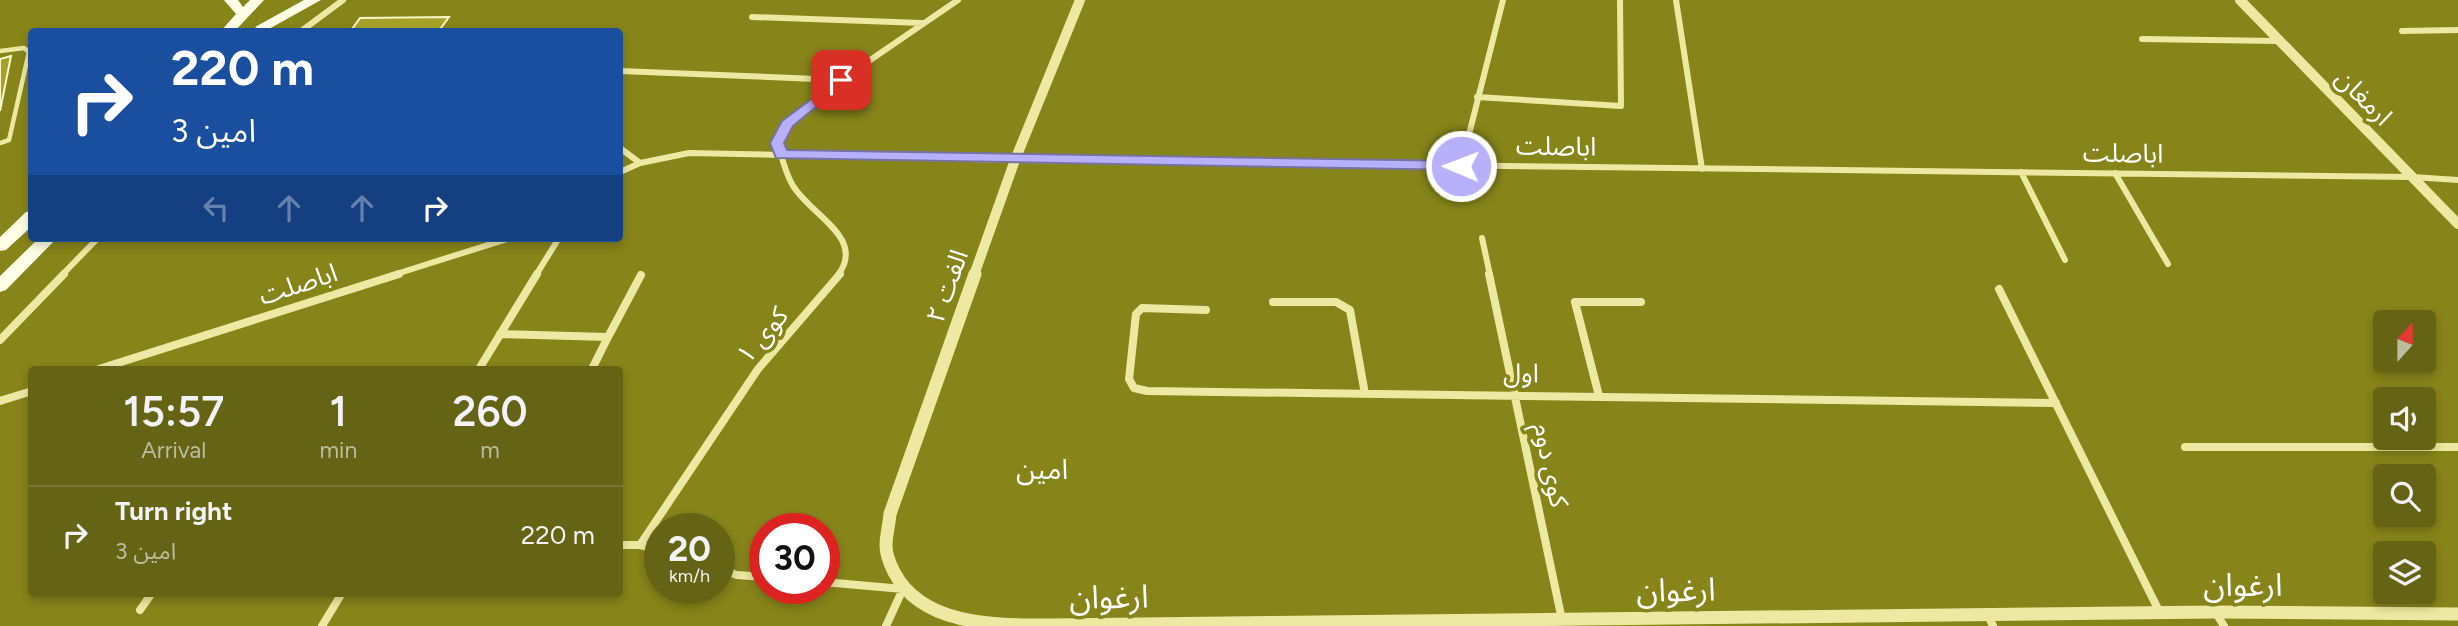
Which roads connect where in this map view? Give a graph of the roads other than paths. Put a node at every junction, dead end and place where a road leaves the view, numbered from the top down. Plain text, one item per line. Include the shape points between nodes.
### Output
1 (231, 0) edge
2 (257, 0) edge
3 (289, 0) edge
4 (314, 0) edge
5 (343, 0) edge
6 (958, 0) edge
7 (1080, 0) edge
8 (1503, 0) edge
9 (1620, 0) edge
10 (1676, 0) edge
11 (2240, 0) edge
12 (243, 15) junction
13 (752, 17) dead end
14 (922, 23) junction
15 (230, 28) edge
16 (261, 28) edge
17 (262, 28) edge
18 (305, 28) edge
19 (2458, 30) edge
20 (2402, 31) dead end
21 (2142, 38) dead end
22 (2278, 41) junction
23 (0, 51) edge
24 (28, 51) edge
25 (28, 56) edge
26 (623, 71) edge
27 (841, 80) junction
28 (1477, 97) junction
29 (0, 142) edge
30 (623, 150) edge
31 (781, 155) junction
32 (1016, 160) junction
33 (640, 163) junction
34 (1461, 166) junction
35 (1702, 169) junction
36 (623, 171) edge
37 (2021, 172) junction
38 (2115, 173) junction
39 (2412, 177) junction
40 (2458, 180) edge
41 (28, 220) edge
42 (2458, 224) edge
43 (1482, 238) dead end
44 (45, 242) edge
45 (94, 242) edge
46 (497, 242) edge
47 (557, 242) edge
48 (0, 246) edge
49 (2066, 260) dead end
50 (2168, 264) dead end
51 (641, 275) dead end
52 (0, 286) edge
53 (1999, 289) dead end
54 (1273, 302) dead end
55 (1642, 302) dead end
56 (1206, 310) dead end
57 (500, 334) junction
58 (608, 337) junction
59 (0, 340) edge
60 (108, 366) edge
61 (481, 366) edge
62 (594, 366) edge
63 (28, 392) edge
64 (1365, 394) junction
65 (1515, 394) junction
66 (1599, 396) junction
67 (0, 401) edge
68 (2056, 402) junction
69 (2185, 447) dead end
70 (2458, 447) edge
71 (623, 545) edge
72 (640, 545) junction
73 (644, 546) edge
74 (840, 583) edge
75 (903, 589) junction
76 (149, 597) edge
77 (340, 597) edge
78 (140, 610) dead end
79 (2160, 613) junction
80 (2458, 614) edge
81 (2220, 619) edge
82 (1562, 620) junction
83 (1990, 620) edge
84 (1378, 624) edge
85 (322, 626) edge
86 (886, 626) edge
87 (1049, 626) edge

1 - 12 main road
2 - 12 main road
3 - 16 main road
4 - 17 main road
5 - 18 street
6 - 14 street
7 - 32 street, الفت ۲
8 - 28 street
9 - 28 street via 1620,107
10 - 35 street
11 - 22 street, ارمغان
12 - 15 main road
13 - 14 street
14 - 27 street
19 - 20 street
21 - 22 street
22 - 39 street, ارمغان
23 - 24 lane
25 - 29 lane via 9,141
26 - 27 street
27 - 31 street via 787,124 777,143
28 - 34 street
30 - 33 street
31 - 32 street, اباصلت
31 - 33 street, اباصلت via 688,153
31 - 72 street, کوی ۱ via 792,185 846,243 844,265 758,369
32 - 34 street, اباصلت
32 - 75 street, الفت ۲ via 890,514 886,548 894,578
33 - 36 street, اباصلت
34 - 35 street, اباصلت
35 - 37 street, اباصلت
37 - 38 street, اباصلت
37 - 49 street
38 - 39 street, اباصلت
38 - 50 street
39 - 40 street, اباصلت
39 - 42 street, ارمغان
41 - 48 main road
43 - 65 street, کوی دوم
44 - 52 main road
45 - 59 street
46 - 60 street, اباصلت
47 - 57 street
51 - 58 street
53 - 68 street
54 - 64 street via 1336,302 1350,310
55 - 66 street via 1575,302
56 - 64 street, اول via 1142,309 1136,314 1129,379 1134,388
57 - 58 street
57 - 61 street
58 - 62 street
63 - 67 street
64 - 65 street, اول
65 - 66 street, اول
65 - 82 street, کوی دوم
66 - 68 street, اول
68 - 79 street
69 - 70 street
71 - 72 street
72 - 73 street
74 - 75 street
75 - 86 street
75 - 87 street, ارغوان via 944,617 994,625
76 - 78 street
77 - 85 street
79 - 81 street, ارغوان
79 - 83 street, ارغوان
80 - 81 street, ارغوان
82 - 83 street, ارغوان
82 - 84 street, ارغوان
84 - 87 street, ارغوان

